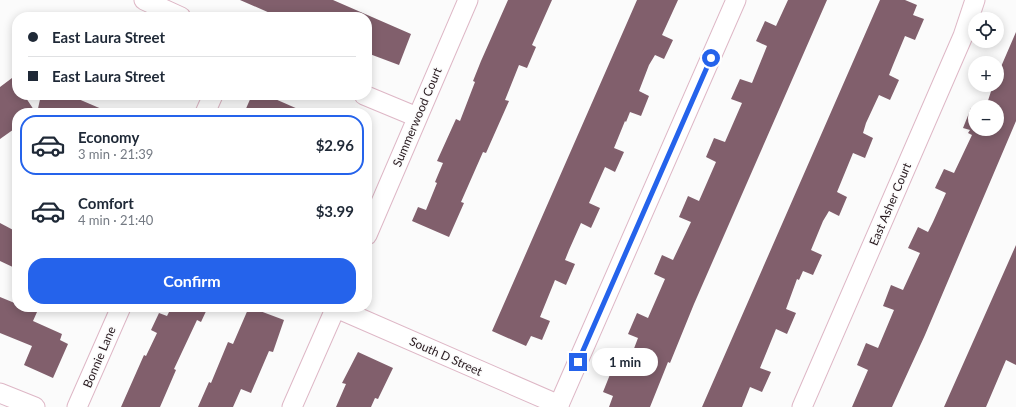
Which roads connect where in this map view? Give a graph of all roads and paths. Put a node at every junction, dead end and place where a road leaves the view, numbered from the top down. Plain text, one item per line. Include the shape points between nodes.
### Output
1 (144, 0) edge
2 (468, 0) edge
3 (736, 0) edge
4 (975, 0) edge
5 (170, 12) edge
6 (372, 98) edge
7 (417, 117) junction
8 (372, 223) edge
9 (119, 312) edge
10 (333, 312) edge
11 (346, 312) edge
12 (0, 393) edge
13 (558, 406) edge
14 (35, 407) edge
15 (77, 407) edge
16 (292, 407) edge
17 (802, 407) edge

1 - 5 street
2 - 7 street, Summerwood Court
3 - 13 street
4 - 17 street, East Asher Court via 963,36
6 - 7 street
7 - 8 street, Summerwood Court
9 - 15 street, Bonnie Lane
10 - 16 street
11 - 13 street, South D Street
12 - 14 street

